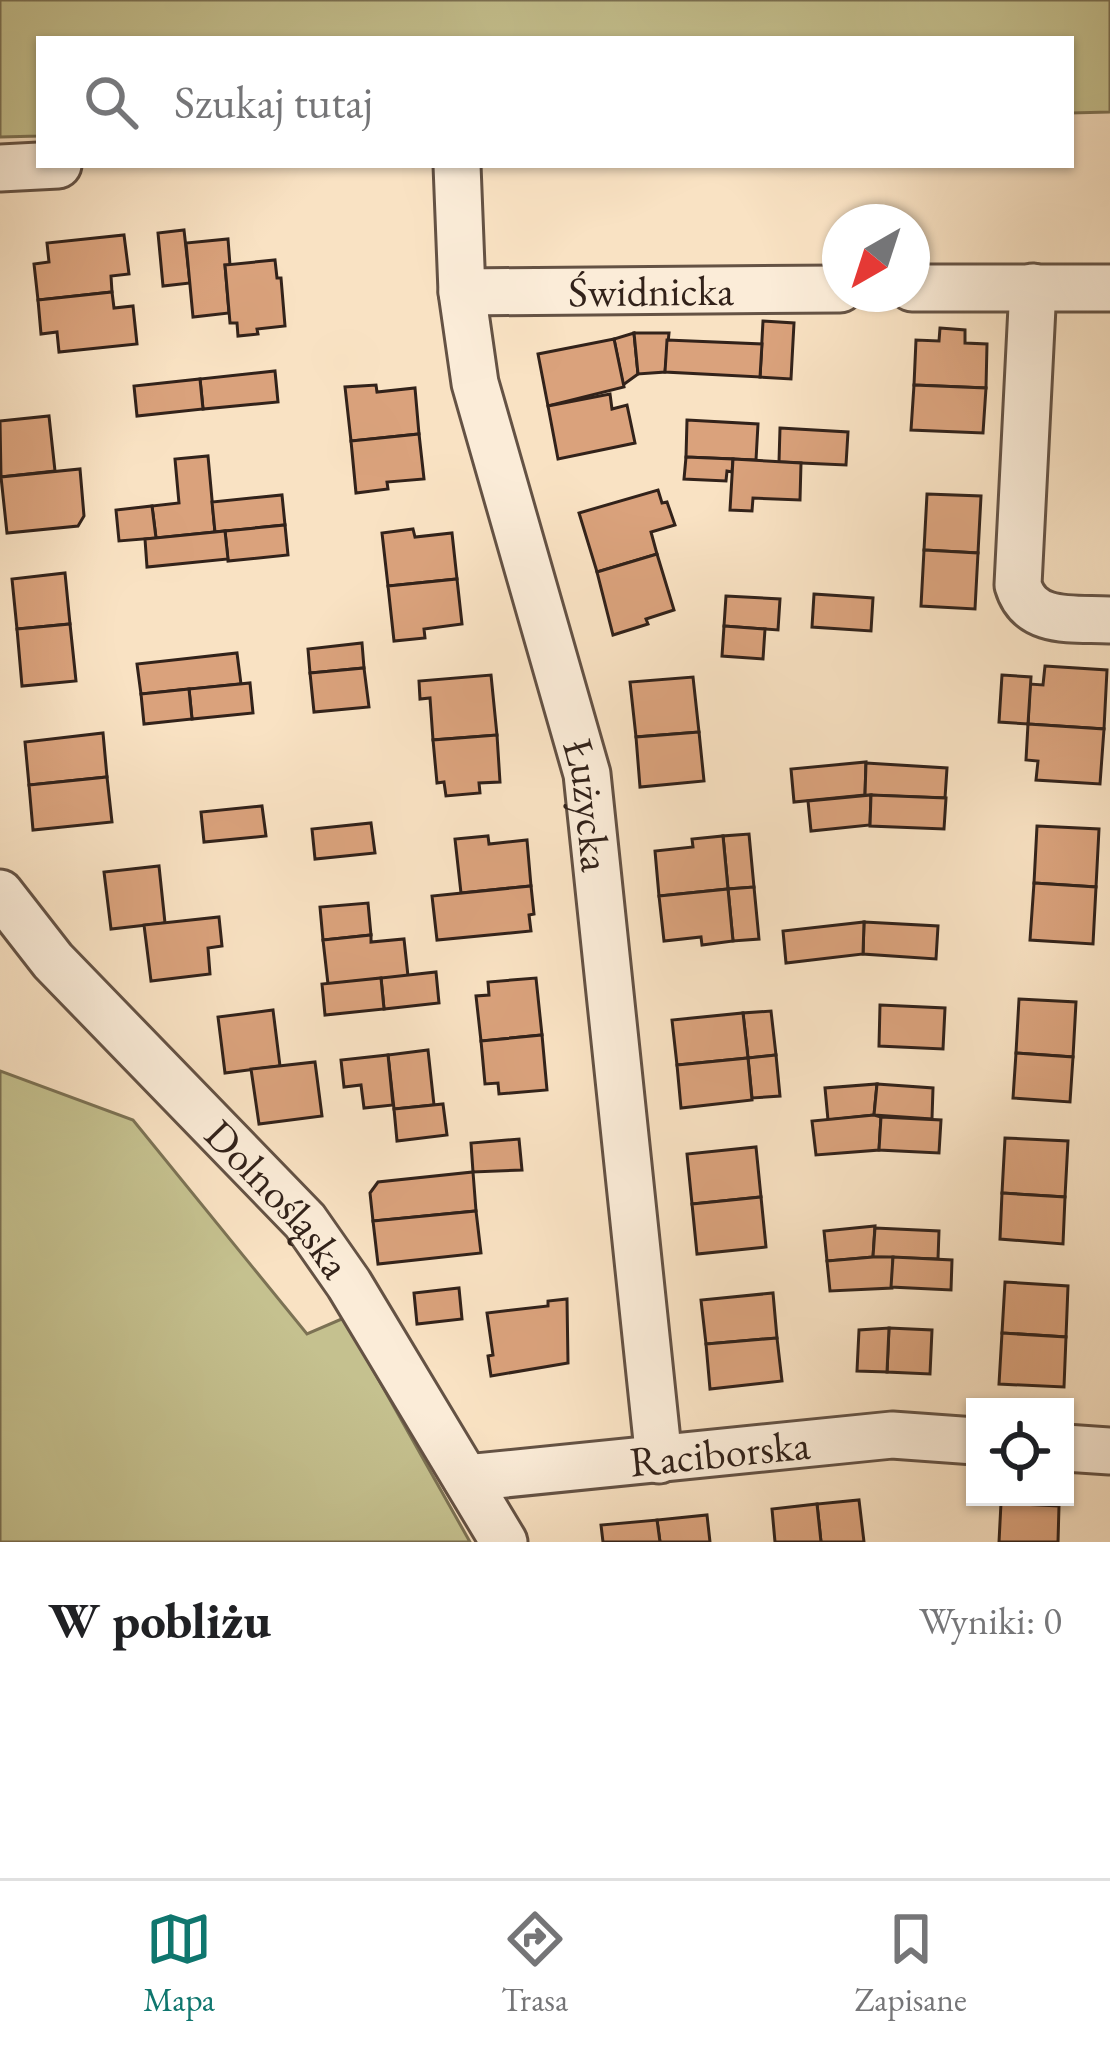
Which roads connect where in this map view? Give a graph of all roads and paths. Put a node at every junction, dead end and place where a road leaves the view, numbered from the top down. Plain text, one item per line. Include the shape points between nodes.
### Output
1 (36, 166) edge
2 (0, 167) edge
3 (457, 168) edge
4 (1033, 287) junction
5 (822, 289) edge
6 (930, 289) edge
7 (1110, 289) edge
8 (462, 292) junction
9 (1110, 620) edge
10 (0, 893) edge
11 (966, 1440) edge
12 (1074, 1449) edge
13 (1110, 1451) edge
14 (659, 1460) junction
15 (466, 1478) junction
16 (504, 1542) edge

1 - 2 street
3 - 8 street, Łużycka
4 - 6 street
4 - 7 street
4 - 9 street via 1018,585 1039,615
5 - 8 street, Świdnicka
8 - 14 street, Łużycka via 475,383 586,774
10 - 15 street, Dolnośląska via 53,962 304,1221
11 - 14 street, Raciborska via 892,1435
12 - 13 street
14 - 15 street, Raciborska
15 - 16 street, Dolnośląska

